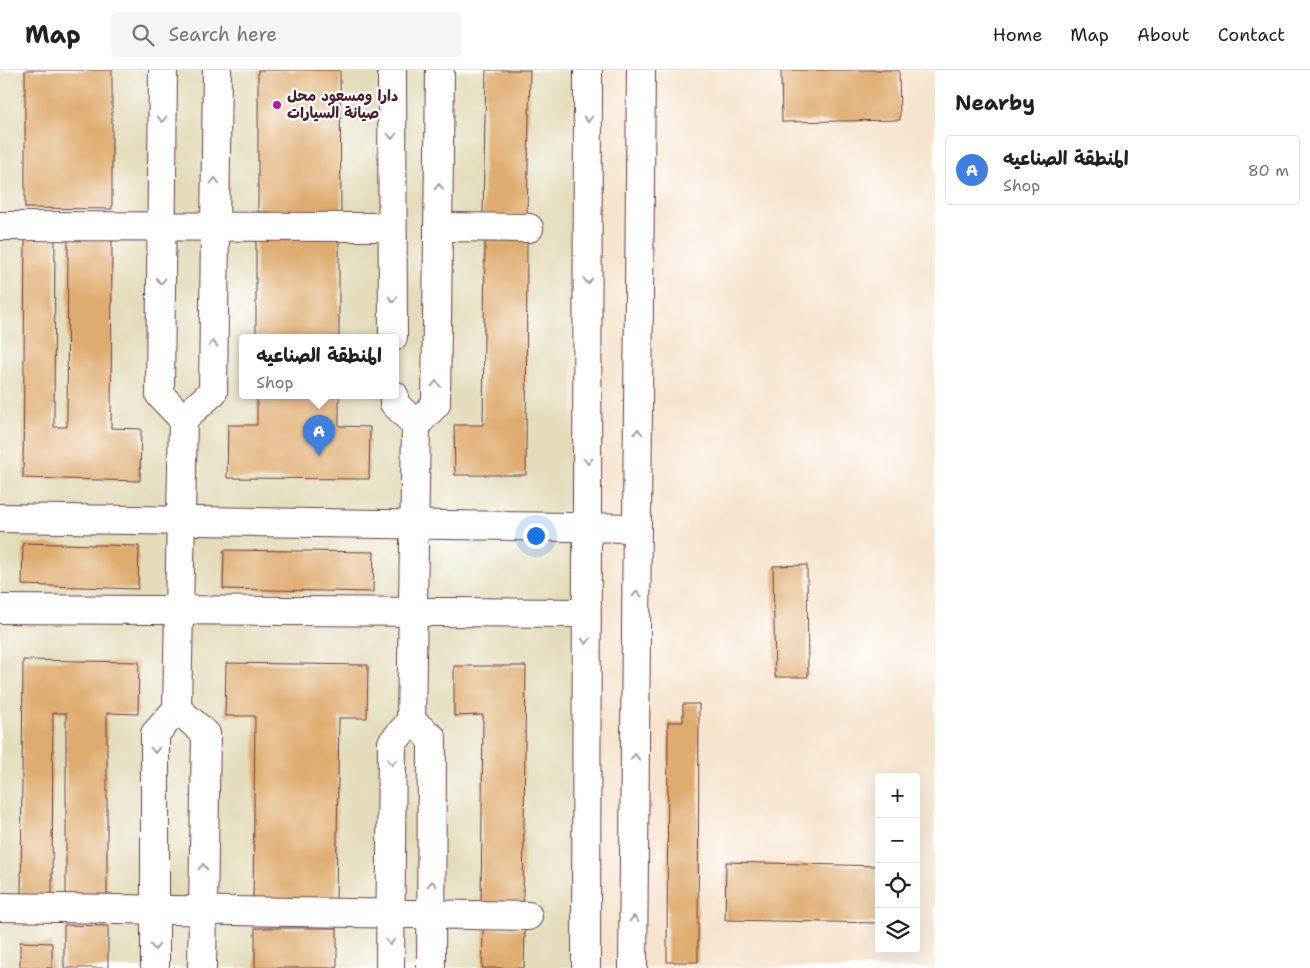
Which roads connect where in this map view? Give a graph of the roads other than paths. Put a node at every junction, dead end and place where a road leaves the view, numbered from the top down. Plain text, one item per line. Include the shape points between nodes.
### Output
1 (163, 70) edge
2 (217, 70) edge
3 (392, 70) edge
4 (440, 70) edge
5 (588, 70) edge
6 (641, 70) edge
7 (0, 226) edge
8 (162, 226) junction
9 (215, 226) junction
10 (438, 226) junction
11 (392, 227) junction
12 (529, 228) dead end
13 (393, 334) edge
14 (394, 399) edge
15 (183, 419) junction
16 (416, 425) junction
17 (0, 518) edge
18 (181, 521) junction
19 (414, 524) junction
20 (588, 527) junction
21 (637, 528) junction
22 (0, 609) edge
23 (179, 610) junction
24 (413, 612) junction
25 (586, 613) junction
26 (177, 709) junction
27 (411, 720) junction
28 (0, 906) edge
29 (155, 909) junction
30 (203, 910) junction
31 (390, 914) junction
32 (432, 915) junction
33 (528, 916) dead end
34 (155, 968) edge
35 (202, 968) edge
36 (390, 968) edge
37 (432, 968) edge
38 (586, 968) edge
39 (633, 968) edge

1 -> 8 street
9 -> 2 street
3 -> 11 street
10 -> 4 street
5 -> 20 street
21 -> 6 street
7 - 8 street
8 - 9 street
8 -> 15 street via 160,395
9 - 11 street
15 -> 9 street via 213,392
10 - 12 street
16 -> 10 street via 436,404
11 -> 13 street
14 - 16 street via 394,403
15 - 18 street
16 - 19 street
17 - 18 street
18 - 19 street
18 - 23 street
19 - 20 street
19 - 24 street
20 - 21 street
20 - 25 street
39 -> 21 street
22 - 23 street
23 - 24 street
23 - 26 street
24 - 25 street
24 - 27 street
25 -> 38 street
26 -> 29 street via 156,734
30 -> 26 street via 206,734
27 -> 31 street via 392,743
32 -> 27 street via 432,738
28 - 29 street
29 - 30 street
29 -> 34 street
30 - 31 street
30 - 35 street
31 - 32 street
31 -> 36 street
32 - 33 street
32 - 37 street

